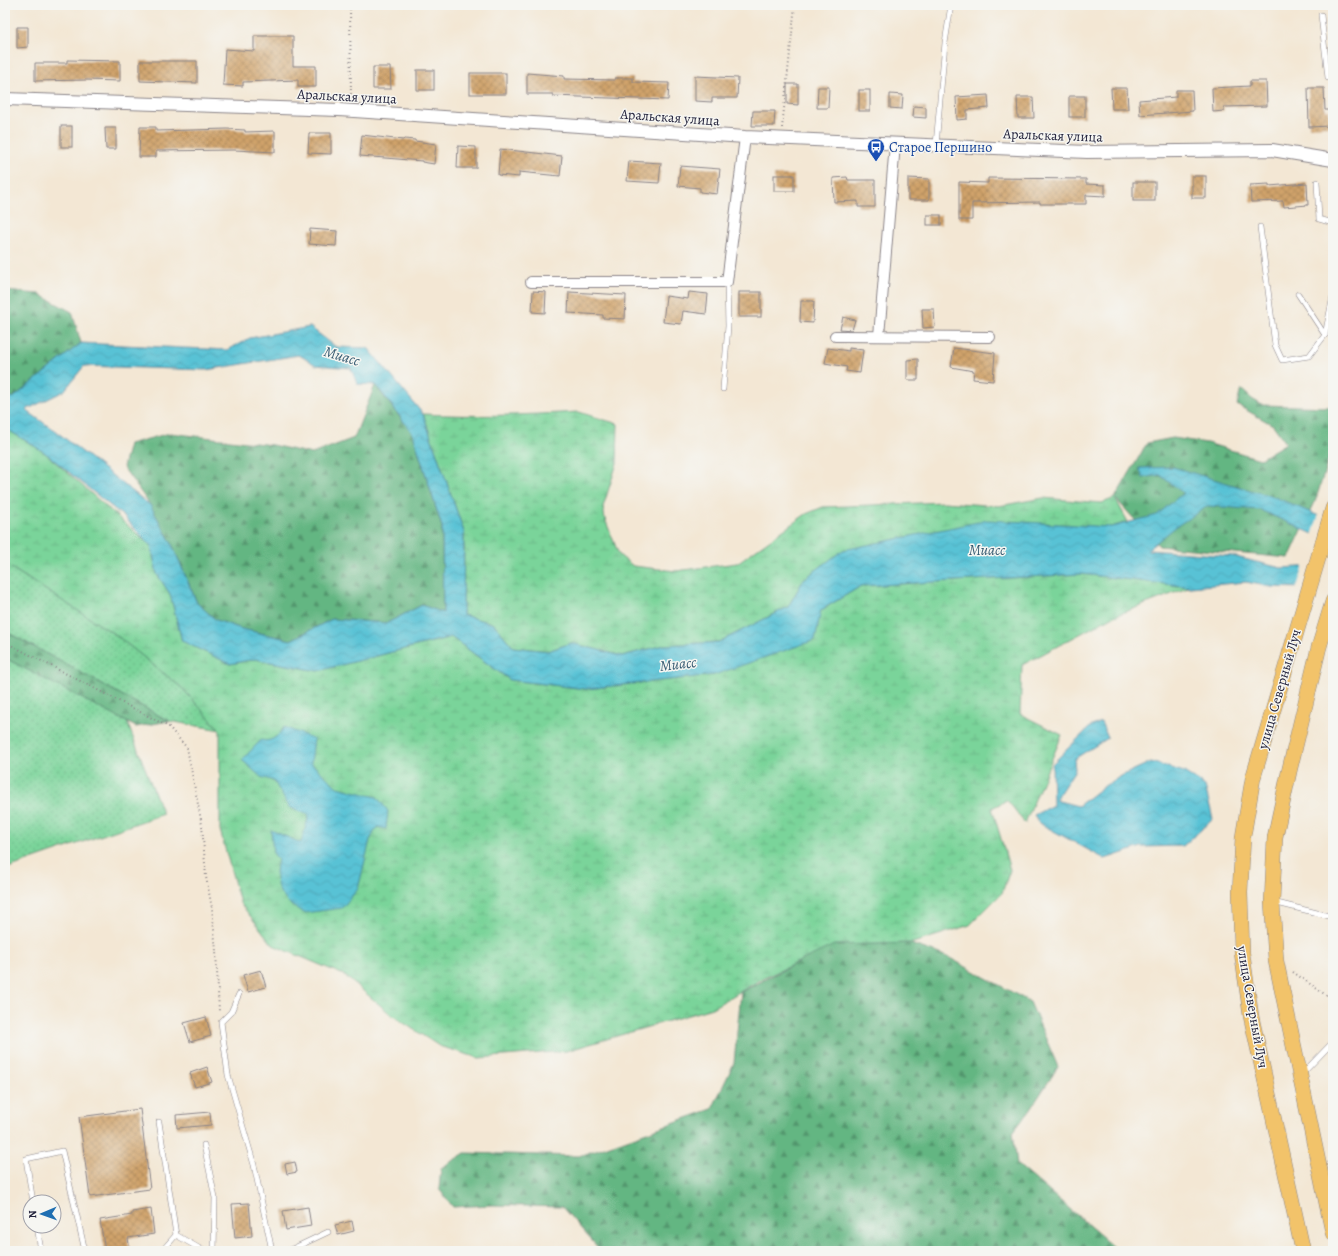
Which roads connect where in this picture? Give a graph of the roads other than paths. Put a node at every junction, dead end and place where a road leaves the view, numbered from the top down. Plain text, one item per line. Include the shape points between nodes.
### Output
1 (951, 5) edge
2 (1321, 15) dead end
3 (1333, 78) edge
4 (5, 100) edge
5 (745, 137) junction
6 (895, 144) junction
7 (936, 146) junction
8 (1333, 159) edge
9 (1317, 182) dead end
10 (1333, 223) edge
11 (1260, 227) dead end
12 (532, 282) dead end
13 (727, 282) junction
14 (1298, 294) dead end
15 (1333, 296) edge
16 (1325, 335) junction
17 (834, 336) dead end
18 (879, 336) junction
19 (990, 337) dead end
20 (723, 389) dead end
21 (1333, 508) edge
22 (1333, 601) edge
23 (1272, 902) junction
24 (1333, 917) edge
25 (239, 994) dead end
26 (1333, 1042) edge
27 (1300, 1076) junction
28 (159, 1122) dead end
29 (204, 1145) dead end
30 (32, 1194) edge
31 (328, 1232) dead end
32 (1333, 1233) edge
33 (38, 1234) edge
34 (176, 1235) junction
35 (41, 1251) edge
36 (85, 1251) edge
37 (162, 1251) edge
38 (204, 1251) edge
39 (214, 1251) edge
40 (272, 1251) edge
41 (288, 1251) edge
42 (1303, 1251) edge

1 - 7 lane
2 - 3 lane via 1328,78
4 - 5 street, Аральская улица via 351,110
5 - 6 street, Аральская улица
5 - 13 street
6 - 7 street, Аральская улица
6 - 18 street
7 - 8 street, Аральская улица via 1087,152 1272,150
9 - 10 lane via 1319,219
11 - 16 lane via 1275,345 1282,360 1309,356
12 - 13 street
13 - 20 lane via 728,326
14 - 16 lane
15 - 16 lane
17 - 18 street
18 - 19 street
21 - 42 main road, улица Северный Луч via 1253,778 1243,837 1240,892 1242,953 1251,1016
22 - 23 main road, улица Северный Луч via 1319,647 1289,772 1276,837
23 - 24 lane
23 - 27 main road, улица Северный Луч via 1276,961
25 - 40 lane via 231,1012 221,1022 228,1075 254,1165
26 - 27 lane
27 - 32 main road, улица Северный Луч
28 - 34 lane
29 - 39 lane via 215,1198
30 - 36 lane via 26,1159 62,1151
31 - 41 lane
33 - 35 lane
34 - 37 lane
34 - 38 lane

